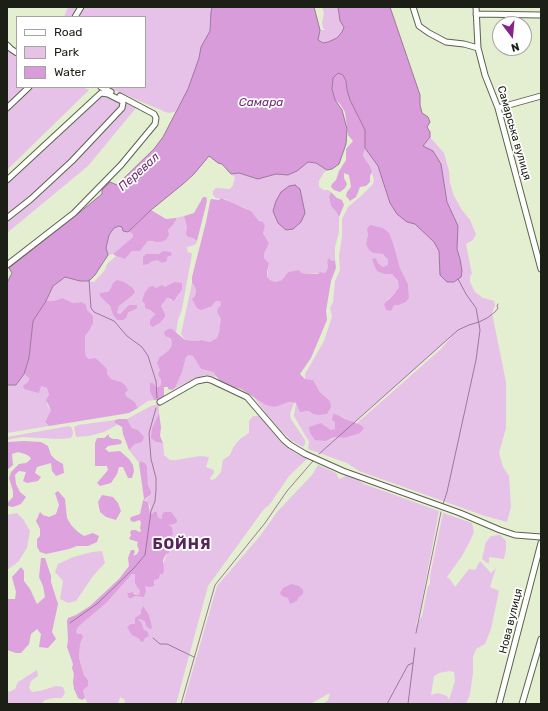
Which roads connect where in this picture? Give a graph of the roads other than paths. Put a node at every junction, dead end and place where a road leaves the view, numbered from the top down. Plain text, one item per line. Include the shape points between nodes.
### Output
1 (81, 7) edge
2 (413, 7) edge
3 (476, 7) edge
4 (476, 14) junction
5 (541, 15) edge
6 (76, 16) edge
7 (7, 45) edge
8 (478, 48) junction
9 (16, 52) edge
10 (28, 88) edge
11 (103, 88) edge
12 (541, 96) edge
13 (7, 108) edge
14 (498, 108) junction
15 (7, 180) edge
16 (7, 218) edge
17 (7, 264) edge
18 (541, 269) edge
19 (160, 402) dead end
20 (541, 537) edge
21 (541, 543) edge
22 (541, 639) edge
23 (499, 704) edge
24 (522, 704) edge

1 - 6 street
2 - 8 street via 419,26 429,33 446,42
3 - 4 street, Самарська вулиця
4 - 5 street
4 - 8 street, Самарська вулиця
7 - 9 street
8 - 14 street, Самарська вулиця
10 - 13 street
11 - 17 street via 155,116 155,124 130,155 74,213
12 - 14 street
14 - 18 street, Самарська вулиця
15 - 16 street via 101,93 122,101 122,108 72,161
19 - 20 street via 197,381 211,380 247,397 284,440 305,454 343,471 515,535
21 - 23 street, Нова вулиця
22 - 24 street

